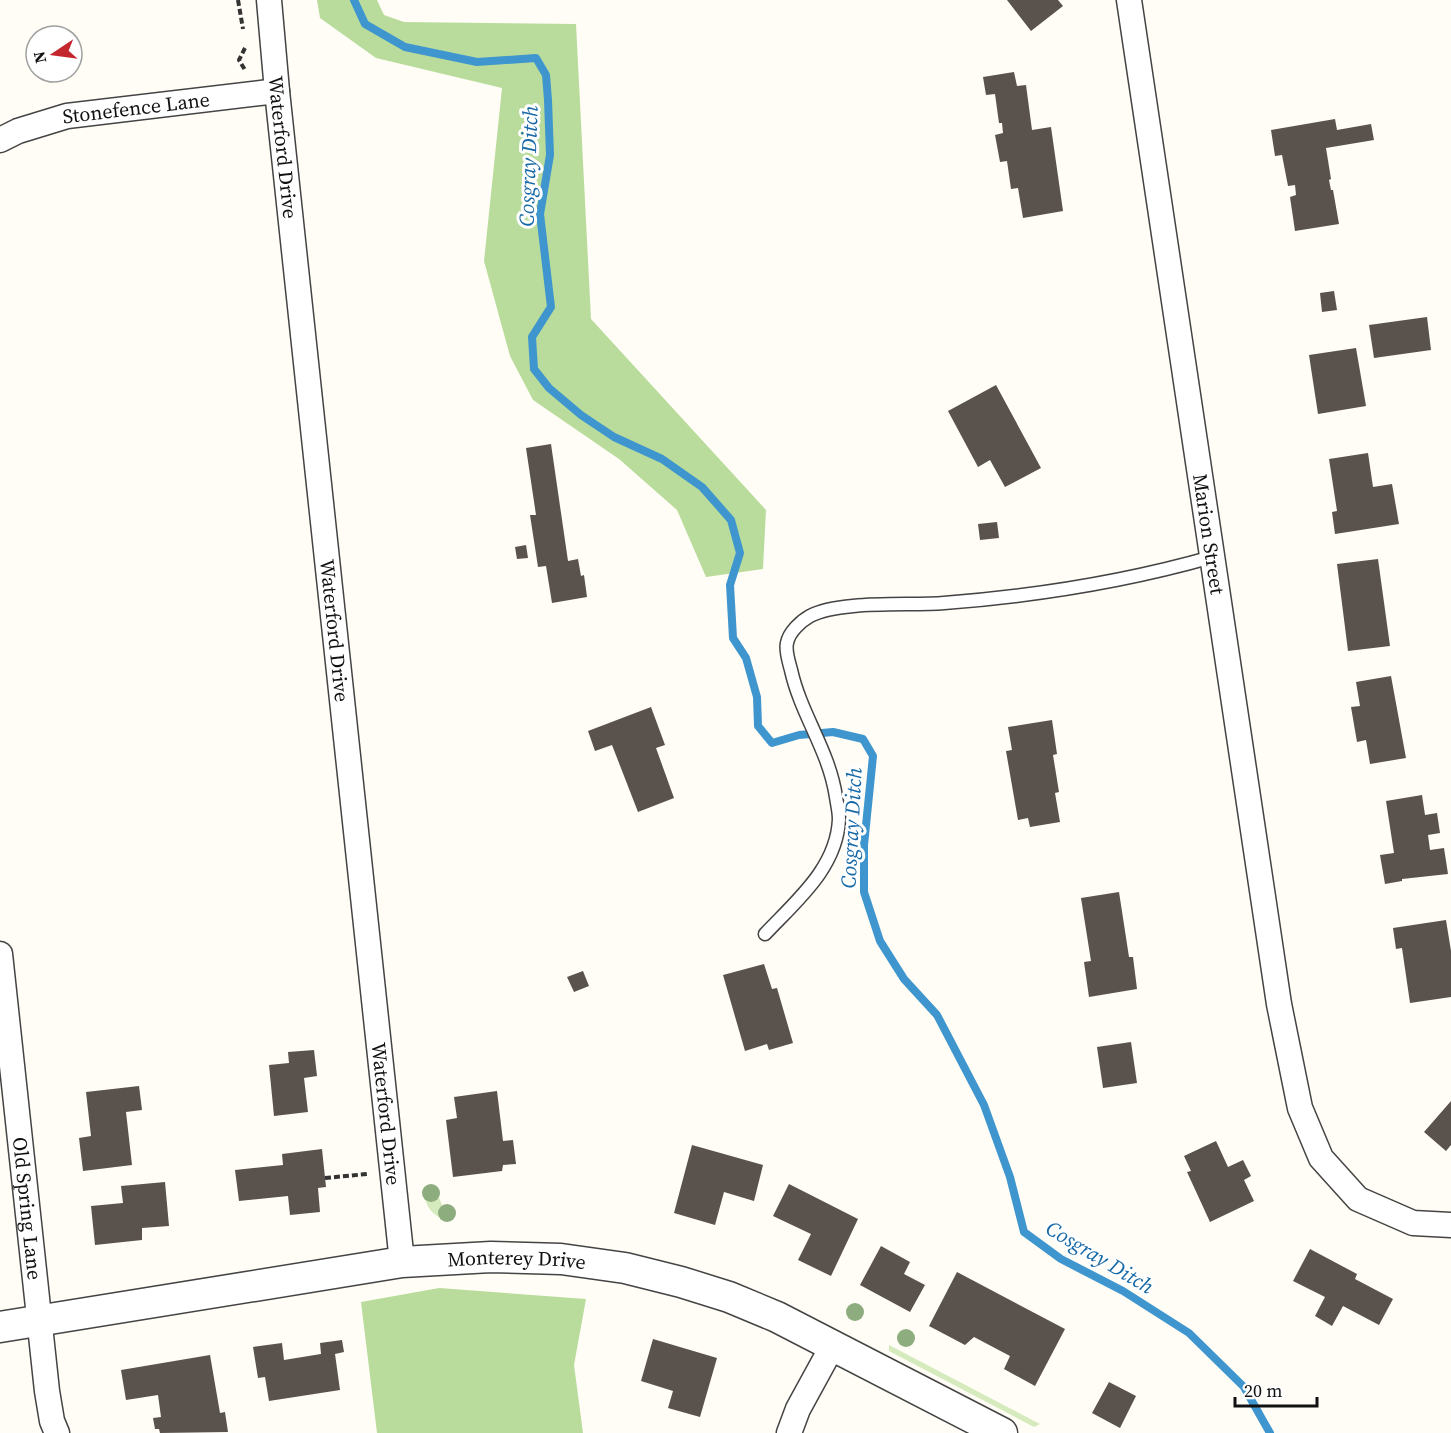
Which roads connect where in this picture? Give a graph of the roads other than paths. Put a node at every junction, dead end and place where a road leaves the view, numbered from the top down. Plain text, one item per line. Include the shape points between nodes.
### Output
1 (269, 0) edge
2 (1129, 0) edge
3 (277, 91) junction
4 (0, 140) edge
5 (1212, 557) junction
6 (765, 934) dead end
7 (0, 954) edge
8 (1451, 1224) edge
9 (402, 1262) junction
10 (39, 1321) junction
11 (0, 1327) edge
12 (833, 1345) junction
13 (57, 1433) edge
14 (789, 1433) edge
15 (1002, 1433) edge

1 - 3 street, Waterford Drive
2 - 5 street, Marion Street
3 - 4 street, Stonefence Lane via 67,116
3 - 9 street, Waterford Drive
5 - 6 lane via 1146,575 1064,589 943,603 820,611 803,620 787,642 794,681 833,776 839,819 832,855 813,883
5 - 8 street, Marion Street via 1279,1004 1300,1107 1321,1158 1358,1198 1413,1223
7 - 10 street, Old Spring Lane
9 - 10 street, Monterey Drive
9 - 12 street, Monterey Drive via 502,1257 561,1259 624,1268 729,1298
10 - 11 street, Monterey Drive
10 - 13 street, Old Spring Lane via 47,1391
12 - 14 street
12 - 15 street, Monterey Drive

